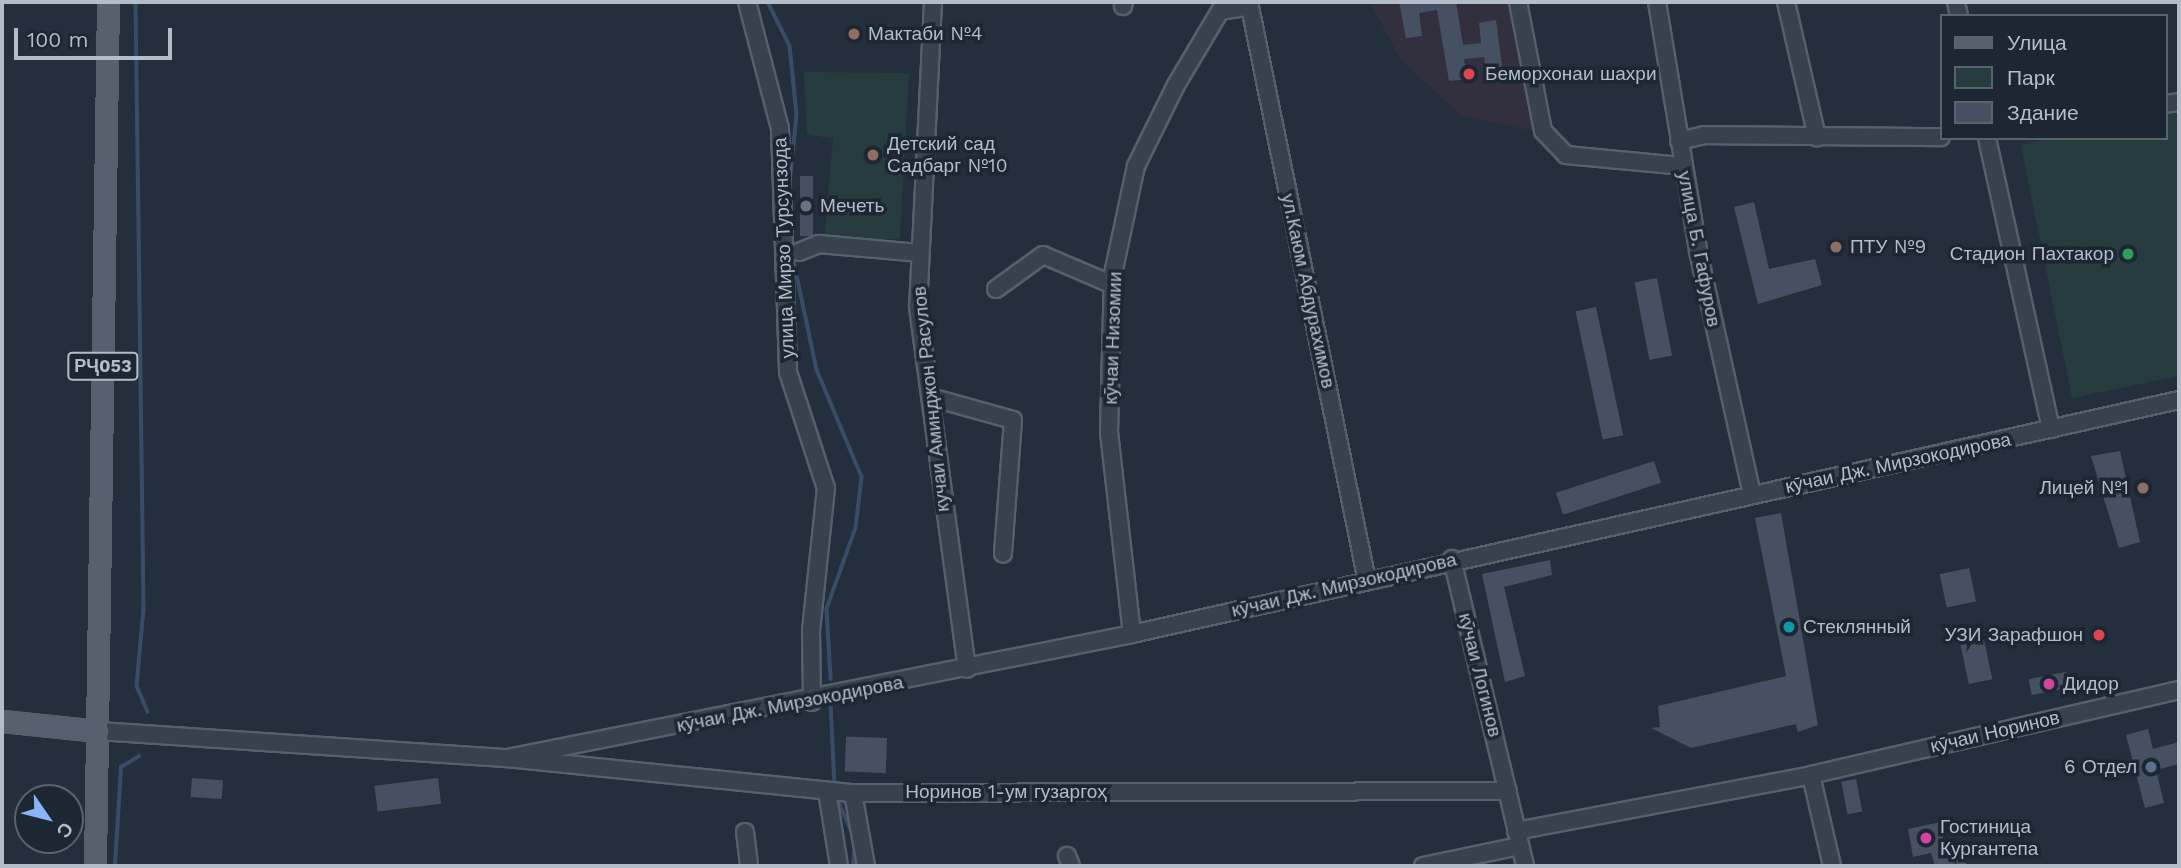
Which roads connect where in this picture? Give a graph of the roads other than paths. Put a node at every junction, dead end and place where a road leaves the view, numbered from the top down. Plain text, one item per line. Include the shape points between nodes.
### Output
1 (108, 2) edge
2 (747, 2) edge
3 (933, 2) edge
4 (1518, 2) edge
5 (1657, 2) edge
6 (1786, 2) edge
7 (1249, 4) edge
8 (1675, 118) junction
9 (1704, 135) junction
10 (1817, 137) junction
11 (1940, 137) edge
12 (1987, 140) edge
13 (1679, 141) junction
14 (1683, 166) junction
15 (799, 252) dead end
16 (919, 253) junction
17 (1113, 285) junction
18 (996, 289) dead end
19 (930, 397) junction
20 (2179, 400) edge
21 (2051, 429) junction
22 (1752, 495) junction
23 (1003, 554) dead end
24 (1451, 559) junction
25 (1367, 581) junction
26 (1132, 634) junction
27 (967, 669) junction
28 (2179, 691) edge
29 (812, 702) junction
30 (2, 720) edge
31 (98, 731) junction
32 (507, 758) junction
33 (1811, 775) junction
34 (1507, 791) junction
35 (839, 792) junction
36 (745, 832) dead end
37 (1518, 839) junction
38 (95, 866) edge
39 (749, 866) edge
40 (839, 866) edge
41 (866, 866) edge
42 (1423, 866) edge
43 (1525, 866) edge
44 (1832, 866) edge

1 - 31 main road, РҶ053
2 - 29 street, улица Мирзо Турсунзода via 780,129 788,372 826,488 812,618
3 - 16 street, кучаи Аминджон Расулов
4 - 14 street via 1543,131 1566,155
5 - 8 street, улица Б. Гафуров
6 - 10 street
7 - 17 street, кӯчаи Низомии via 1220,11 1136,166
7 - 25 street, ул.Каюм Абдурахимов
8 - 9 street
8 - 13 street, улица Б. Гафуров
9 - 10 street
9 - 13 street
10 - 11 street
12 - 21 street
13 - 14 street, улица Б. Гафуров
14 - 22 street, улица Б. Гафуров
15 - 16 street via 819,244
16 - 19 street, кучаи Аминджон Расулов
17 - 18 street via 1043,255
17 - 26 street, кӯчаи Низомии via 1110,433
19 - 23 street via 1013,420
19 - 27 street, кучаи Аминджон Расулов
20 - 21 street, кӯчаи Дж. Мирзокодирова
21 - 22 street, кӯчаи Дж. Мирзокодирова
22 - 24 street, кӯчаи Дж. Мирзокодирова
24 - 25 street, кӯчаи Дж. Мирзокодирова
24 - 34 street, кӯчаи Логинов
25 - 26 street, кӯчаи Дж. Мирзокодирова
26 - 27 street, кӯчаи Дж. Мирзокодирова
27 - 29 street, кӯчаи Дж. Мирзокодирова
28 - 33 street, кӯчаи Норинов
29 - 32 street, кӯчаи Дж. Мирзокодирова
30 - 31 main road
31 - 32 street
31 - 38 main road, РҶ053
32 - 35 street, Норинов 1-ум гузаргоҳ
33 - 37 street, кӯчаи Норинов
33 - 44 street
34 - 35 street, Норинов 1-ум гузаргоҳ
34 - 37 street, кӯчаи Логинов
35 - 40 street
35 - 41 street
36 - 39 street
37 - 42 street, кӯчаи Норинов
37 - 43 street

